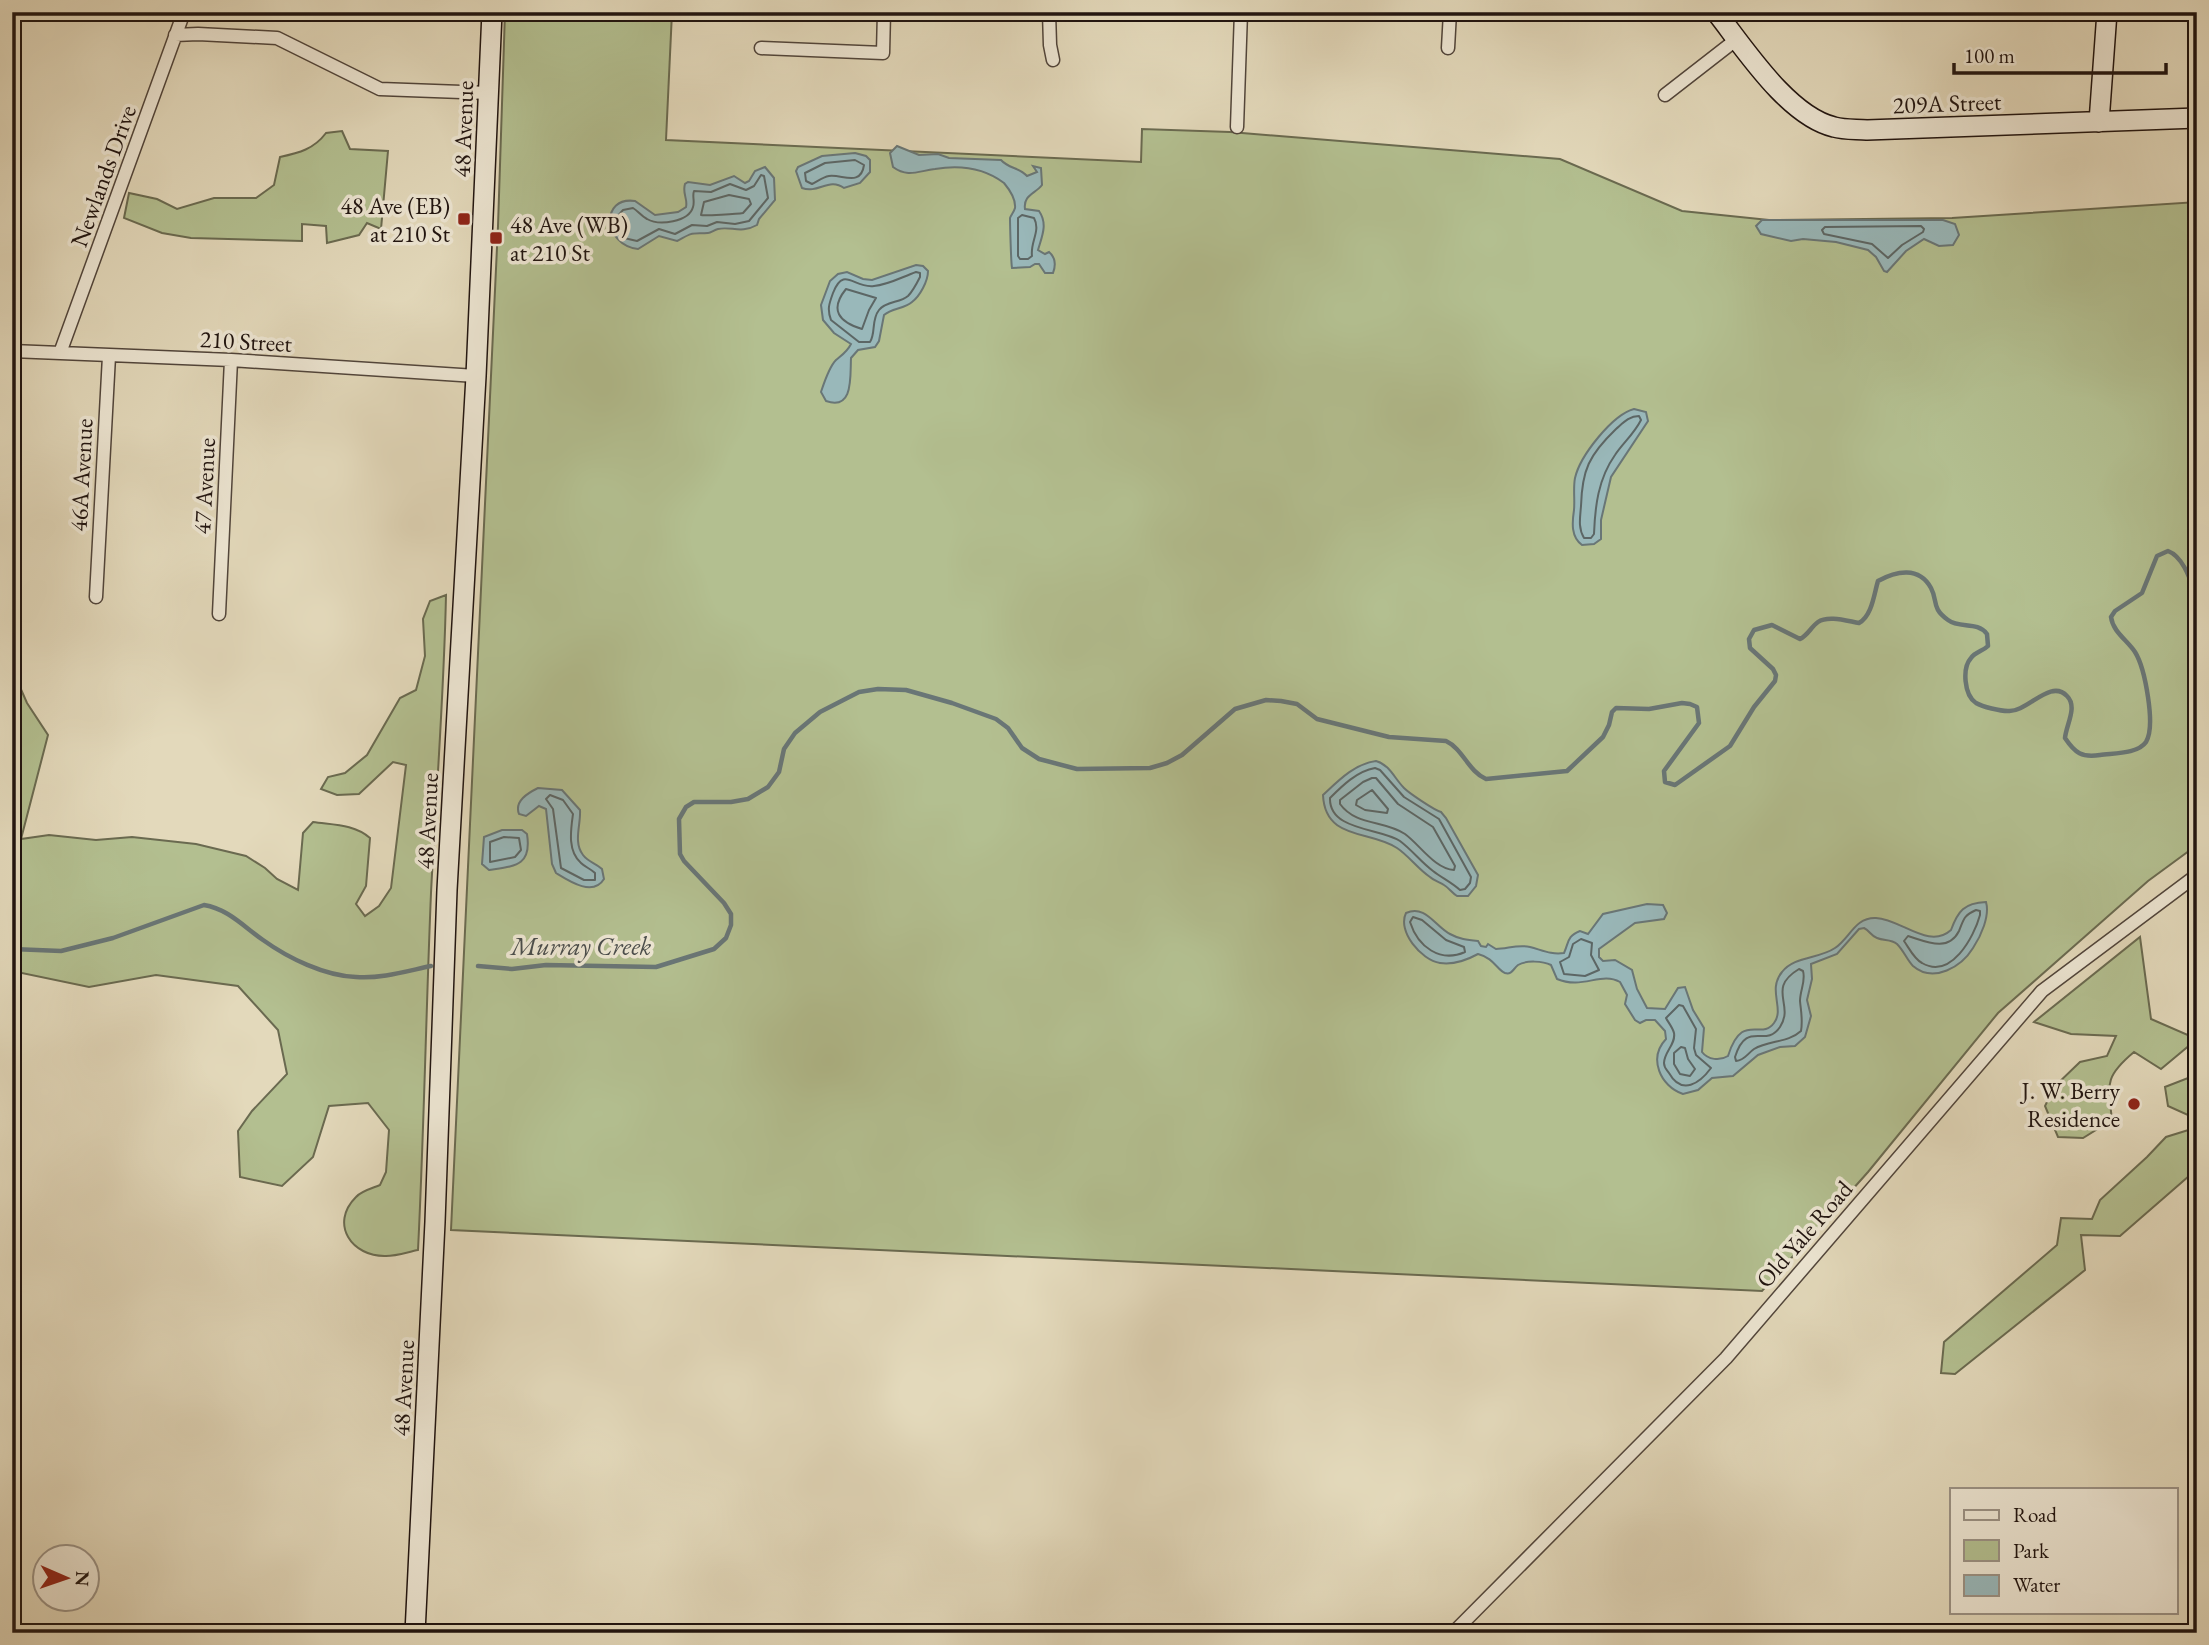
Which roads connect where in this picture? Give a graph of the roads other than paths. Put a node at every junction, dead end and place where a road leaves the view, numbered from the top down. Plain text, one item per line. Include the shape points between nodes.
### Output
1 (184, 12) edge
2 (492, 12) edge
3 (884, 12) edge
4 (1049, 12) edge
5 (1241, 12) edge
6 (1450, 12) edge
7 (1716, 12) edge
8 (2107, 12) edge
9 (175, 35) junction
10 (1737, 38) junction
11 (761, 48) dead end
12 (1448, 48) dead end
13 (1053, 60) dead end
14 (489, 93) junction
15 (1665, 95) dead end
16 (2197, 118) edge
17 (2099, 122) junction
18 (1237, 127) dead end
19 (12, 351) edge
20 (60, 353) junction
21 (109, 356) junction
22 (230, 360) junction
23 (476, 376) junction
24 (96, 597) dead end
25 (219, 614) dead end
26 (2197, 876) edge
27 (415, 1633) edge
28 (1452, 1633) edge

1 - 9 street, Newlands Drive
2 - 14 main road, 48 Avenue
3 - 11 street via 883,53
4 - 13 street
5 - 18 street
6 - 12 street
7 - 10 main road, 209A Street
8 - 17 main road
9 - 14 street via 277,38 380,89
9 - 20 street, Newlands Drive
10 - 15 street
10 - 17 main road, 209A Street via 1791,104 1834,127 1867,130
14 - 23 main road, 48 Avenue
16 - 17 main road, 209A Street
19 - 20 street, 210 Street
20 - 21 street, 210 Street
21 - 22 street, 210 Street
21 - 24 street, 46A Avenue
22 - 23 street, 210 Street
22 - 25 street, 47 Avenue
23 - 27 main road, 48 Avenue via 447,890
26 - 28 street, Old Yale Road via 2042,991 1726,1358

